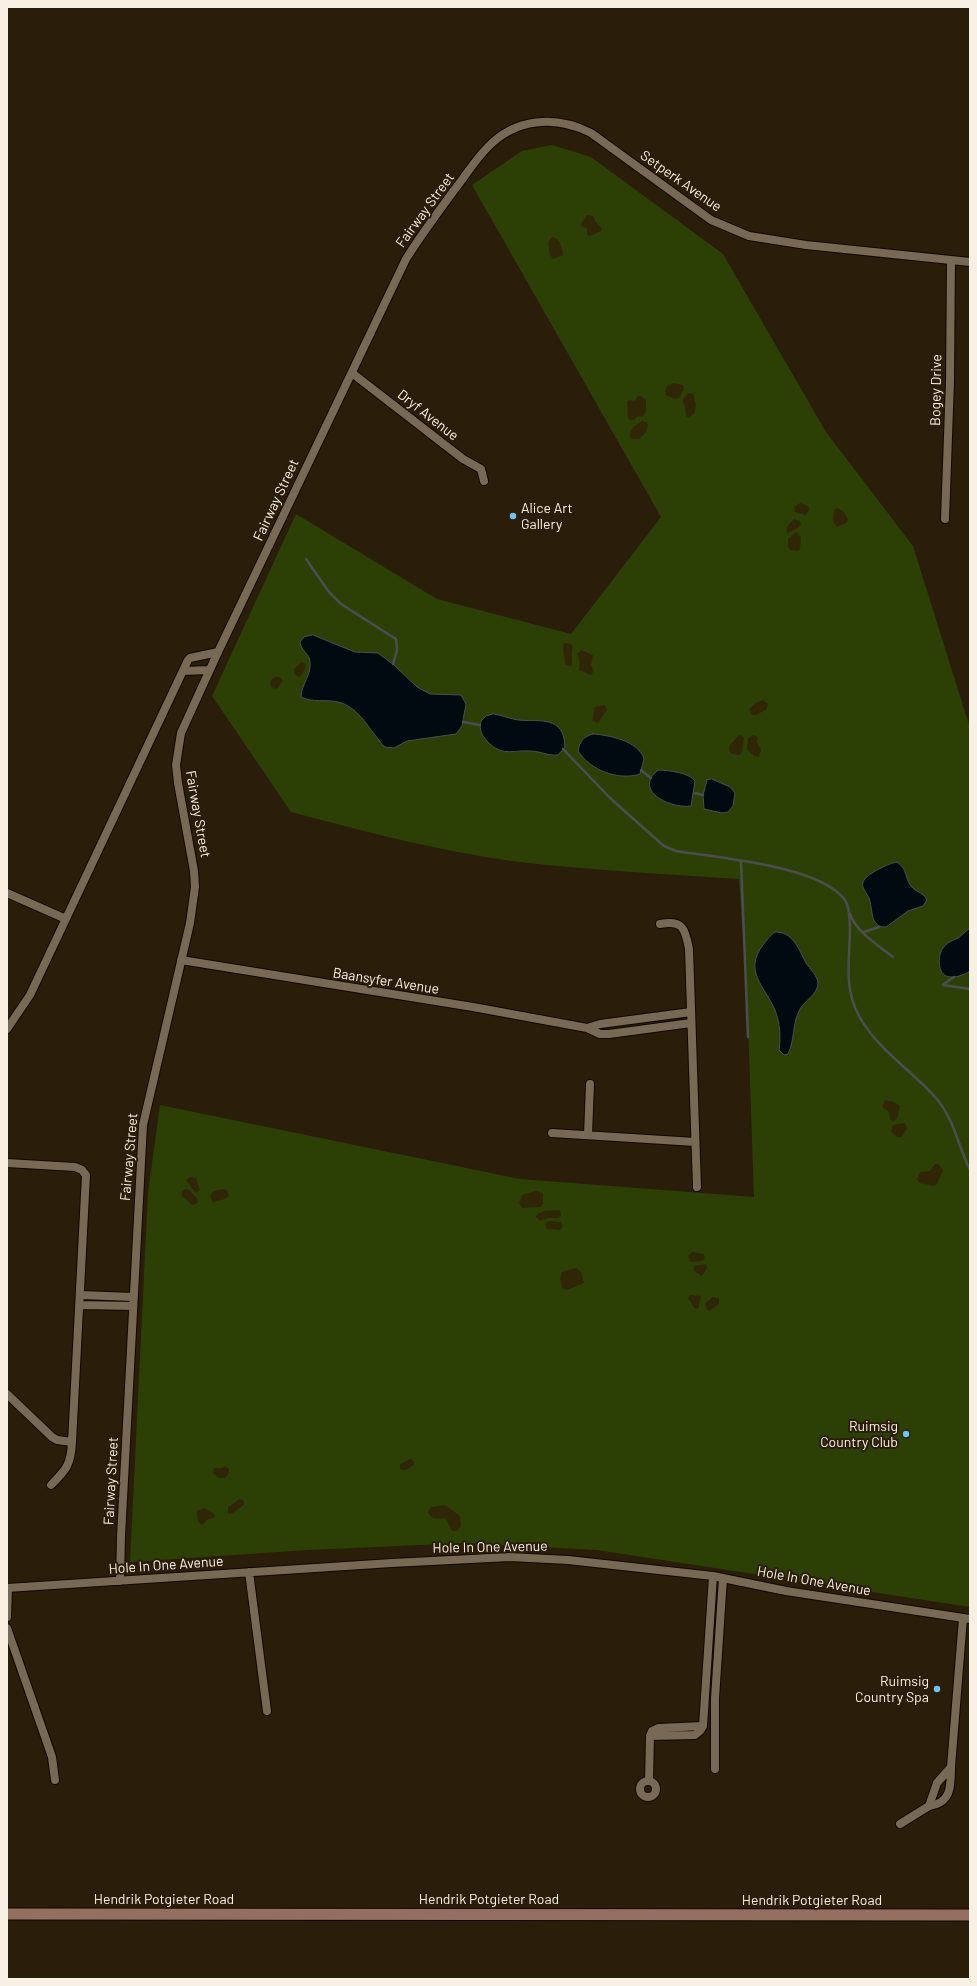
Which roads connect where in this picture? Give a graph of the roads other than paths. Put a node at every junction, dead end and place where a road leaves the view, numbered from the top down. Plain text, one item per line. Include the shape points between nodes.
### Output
1 (506, 132) joint
2 (951, 260) junction
3 (970, 262) edge
4 (352, 373) junction
5 (484, 481) dead end
6 (945, 520) dead end
7 (218, 652) junction
8 (209, 670) junction
9 (183, 671) junction
10 (7, 893) edge
11 (66, 918) junction
12 (660, 924) dead end
13 (181, 960) junction
14 (691, 1012) junction
15 (637, 1021) junction
16 (691, 1023) junction
17 (7, 1028) edge
18 (587, 1028) junction
19 (638, 1031) junction
20 (590, 1084) dead end
21 (552, 1133) dead end
22 (588, 1135) junction
23 (695, 1142) junction
24 (7, 1163) edge
25 (696, 1187) dead end
26 (80, 1295) junction
27 (133, 1297) junction
28 (80, 1305) junction
29 (133, 1306) junction
30 (7, 1394) edge
31 (72, 1442) junction
32 (51, 1485) dead end
33 (249, 1572) junction
34 (713, 1576) junction
35 (723, 1578) junction
36 (120, 1581) junction
37 (7, 1588) edge
38 (7, 1617) edge
39 (967, 1619) edge
40 (7, 1628) edge
41 (267, 1711) dead end
42 (951, 1767) junction
43 (715, 1769) dead end
44 (54, 1780) dead end
45 (649, 1781) dead end
46 (928, 1806) junction
47 (900, 1824) dead end
48 (7, 1914) edge
49 (970, 1915) edge

1 - 2 street, Setperk Avenue via 526,124 548,122 565,123 580,128 602,140 711,220 749,236 806,245
1 - 4 street, Fairway Street via 487,148 473,165 406,259
2 - 3 street, Setperk Avenue
2 - 6 street, Bogey Drive
4 - 5 street, Dryf Avenue via 463,459 481,470
4 - 7 street, Fairway Street
7 - 8 street, Fairway Street
7 - 9 street via 190,658
8 - 9 street
8 - 13 street, Fairway Street via 181,733 176,765 195,887
9 - 11 street
10 - 11 street
11 - 17 street via 30,995
12 - 14 street via 673,922 679,925 687,937
13 - 18 street, Baansyfer Avenue
13 - 27 street, Fairway Street via 143,1125
14 - 15 street, Baansyfer Avenue
14 - 16 street
15 - 18 street, Baansyfer Avenue
15 - 19 street
16 - 19 street, Baansyfer Avenue
16 - 23 street
18 - 19 street, Baansyfer Avenue via 600,1034
20 - 22 street
21 - 22 street
22 - 23 street
23 - 25 street
24 - 26 street via 75,1167 86,1175
26 - 27 street
26 - 28 street
27 - 29 street, Fairway Street
28 - 29 street
28 - 31 street
29 - 36 street, Fairway Street
30 - 31 street via 52,1437
31 - 32 street via 70,1463
33 - 34 street, Hole In One Avenue via 510,1558 575,1561
33 - 36 street, Hole In One Avenue
33 - 41 street
34 - 35 street, Hole In One Avenue
34 - 45 street via 704,1726 694,1735 650,1736
35 - 39 street, Hole In One Avenue via 786,1591
35 - 43 street via 715,1698
36 - 37 street, Hole In One Avenue
37 - 38 street
39 - 42 street
40 - 44 street via 52,1757
42 - 46 street via 937,1783
42 - 46 street via 951,1782 946,1797 938,1805
46 - 47 street
48 - 49 main road, Hendrik Potgieter Road

